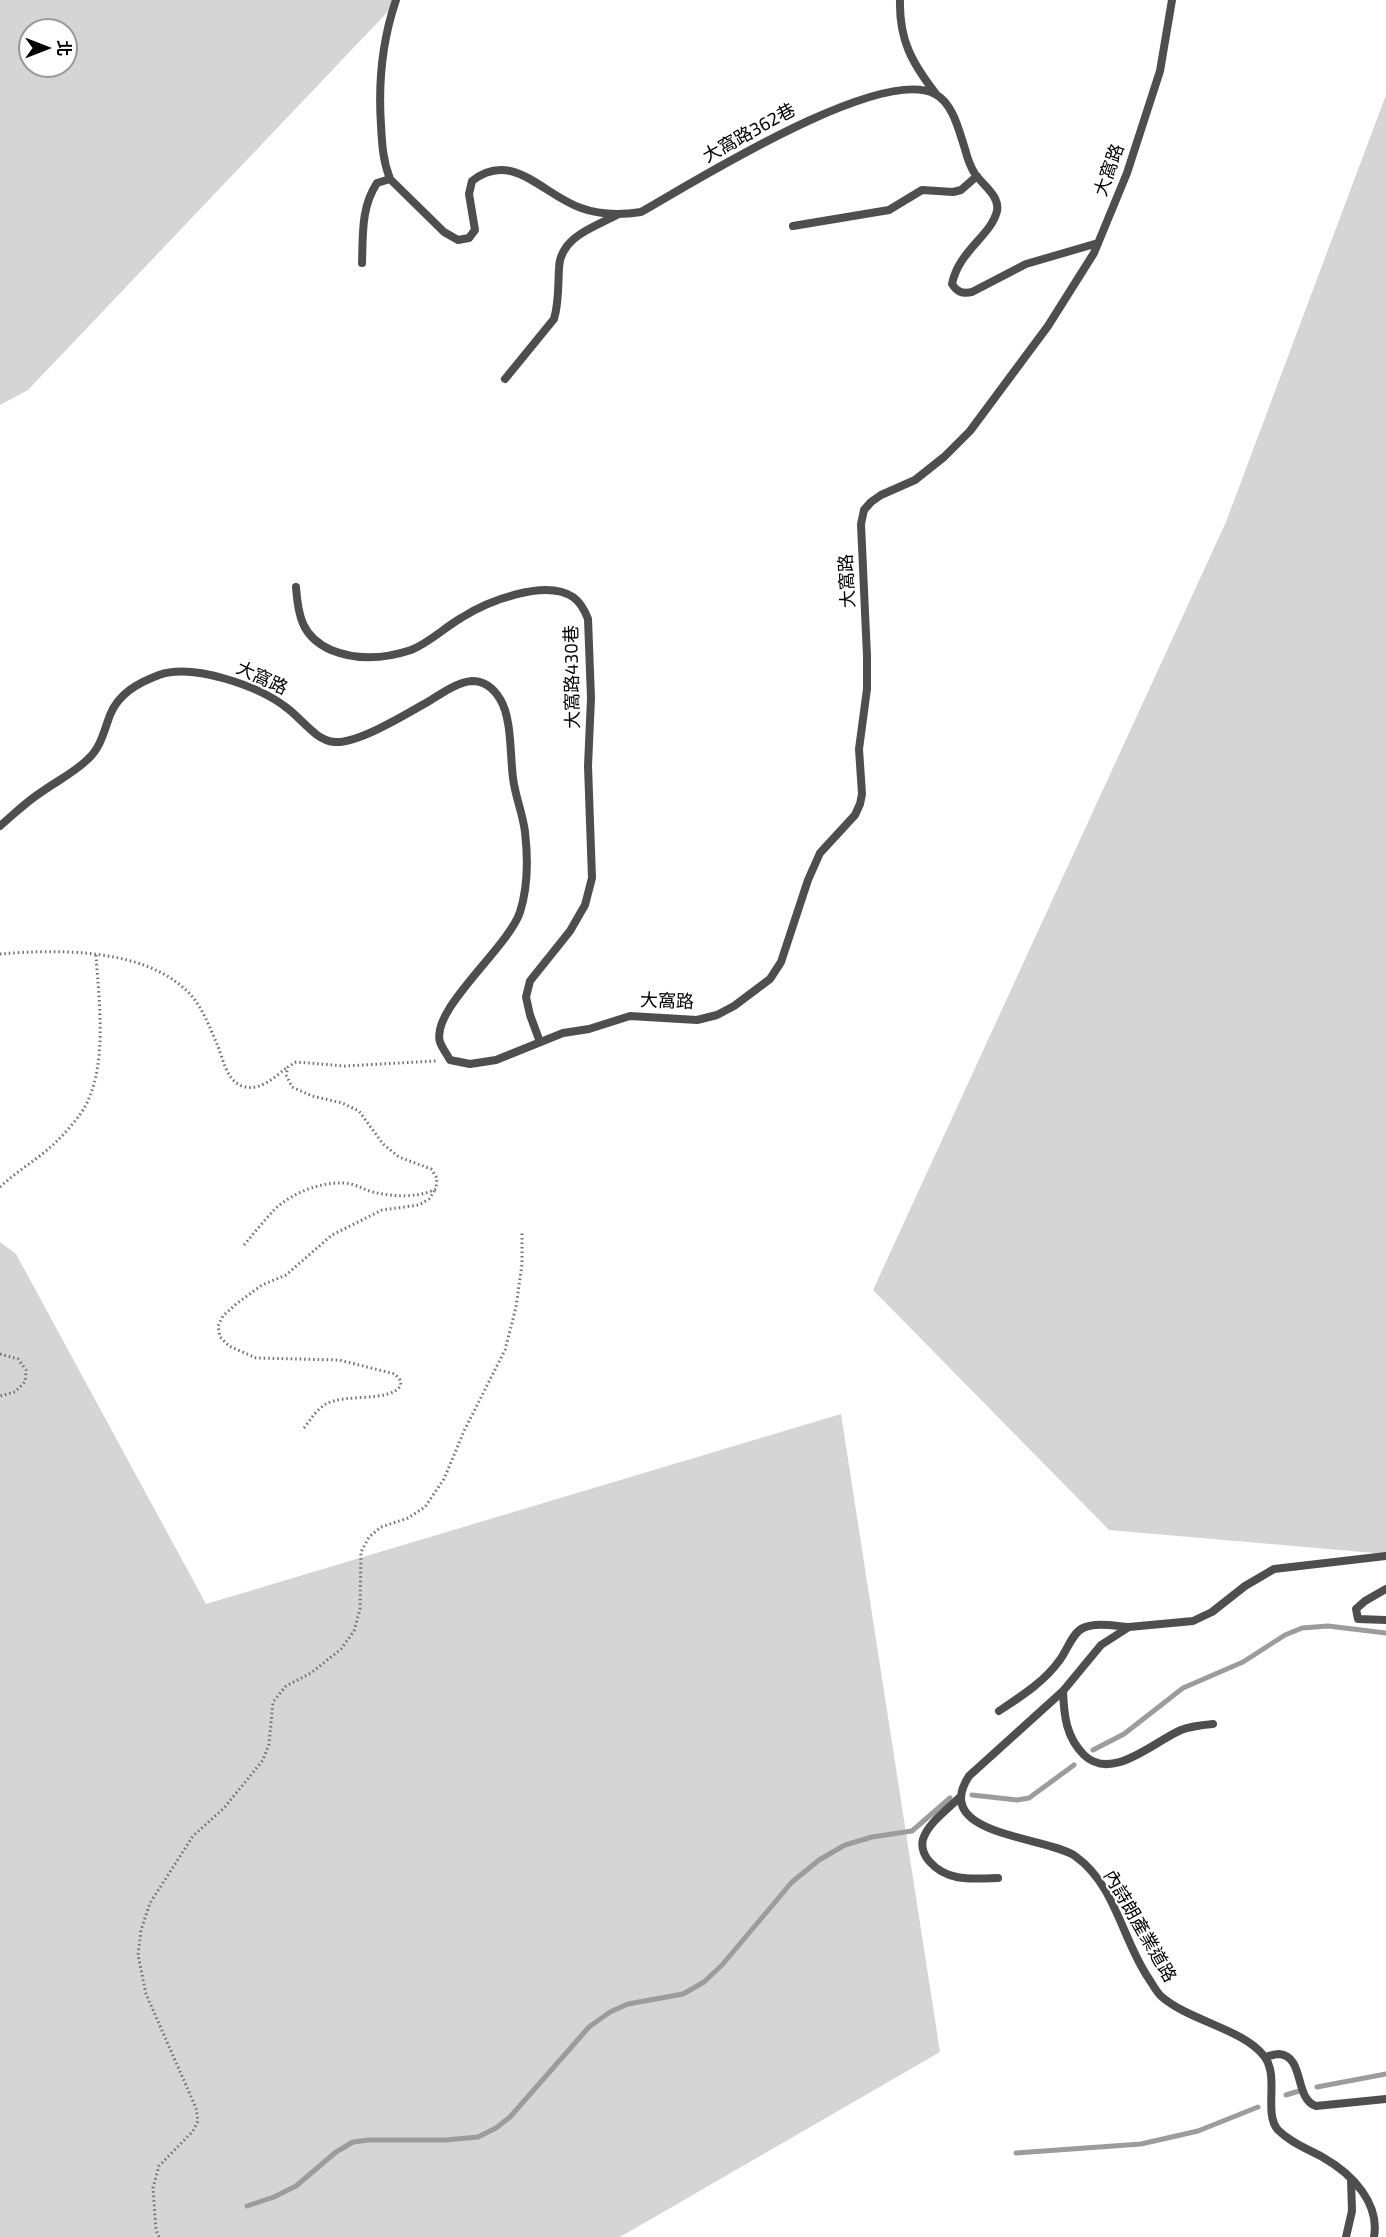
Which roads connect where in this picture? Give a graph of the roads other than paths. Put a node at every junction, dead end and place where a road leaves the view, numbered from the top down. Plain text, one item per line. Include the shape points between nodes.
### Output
1 (396, 0) edge
2 (900, 0) edge
3 (1172, 0) edge
4 (936, 94) junction
5 (977, 176) junction
6 (390, 180) junction
7 (618, 215) junction
8 (793, 226) dead end
9 (1098, 243) junction
10 (362, 262) dead end
11 (506, 379) dead end
12 (296, 587) dead end
13 (0, 826) edge
14 (540, 1042) junction
15 (1386, 1556) edge
16 (1386, 1589) edge
17 (1386, 1620) edge
18 (1129, 1627) junction
19 (1063, 1691) junction
20 (999, 1711) dead end
21 (1213, 1724) dead end
22 (961, 1801) junction
23 (998, 1878) dead end
24 (1265, 2057) junction
25 (1386, 2099) edge
26 (1351, 2178) junction
27 (1346, 2237) edge
28 (1374, 2237) edge

1 - 6 lane via 382,53 379,92 383,160
2 - 4 lane via 902,35 921,74
3 - 9 lane, 大窩路 via 1160,71
4 - 5 lane via 948,107
4 - 7 lane, 大窩路362巷 via 900,89 823,112 641,212
5 - 8 lane via 962,190 922,190 889,210
5 - 9 lane via 997,200 997,211 955,270 952,284 956,291 972,292 1026,264
6 - 7 lane, 大窩路362巷 via 444,232 458,240 469,238 474,230 472,181 483,172 501,169 516,172 581,208
6 - 10 lane via 377,183 369,194
7 - 11 lane via 581,234 561,253 554,319
9 - 14 lane, 大窩路 via 1048,326 970,431 915,480 880,495 864,510 861,524 867,690 859,749 860,804 855,815 820,853 781,962 770,979 717,1015 697,1020 630,1016
12 - 14 lane, 大窩路430巷 via 298,613 309,635 345,655 382,658 414,649 488,602 539,590 573,597 588,619 592,878 585,905 570,931 530,981 526,997
13 - 14 lane, 大窩路 via 40,792 86,762 97,750 111,712 122,697 132,687 161,674 188,670 220,677 284,705 319,738 334,742 373,731 450,688 472,681 489,686 502,701 508,726 513,782 525,831 526,885 520,913 507,938 453,1003 441,1021 439,1040 450,1060 470,1064 496,1060
15 - 18 lane via 1274,1569 1212,1612 1192,1621
16 - 17 lane via 1356,1609 1358,1619
18 - 19 lane via 1110,1637
18 - 20 lane via 1097,1625 1078,1630 1059,1663
19 - 21 lane via 1069,1736 1091,1762 1106,1765 1124,1761 1180,1730
19 - 22 lane via 969,1776 962,1788
22 - 23 lane via 931,1825 922,1841 923,1853 948,1876
22 - 24 lane, 內詩朗產業道路 via 976,1822 991,1830 1047,1844 1074,1856 1094,1875 1114,1905 1130,1948 1161,1996 1192,2017 1251,2044
24 - 25 lane via 1288,2057 1308,2104
24 - 26 lane via 1271,2073 1276,2127 1289,2140
26 - 27 lane via 1352,2211
26 - 28 lane via 1371,2205

